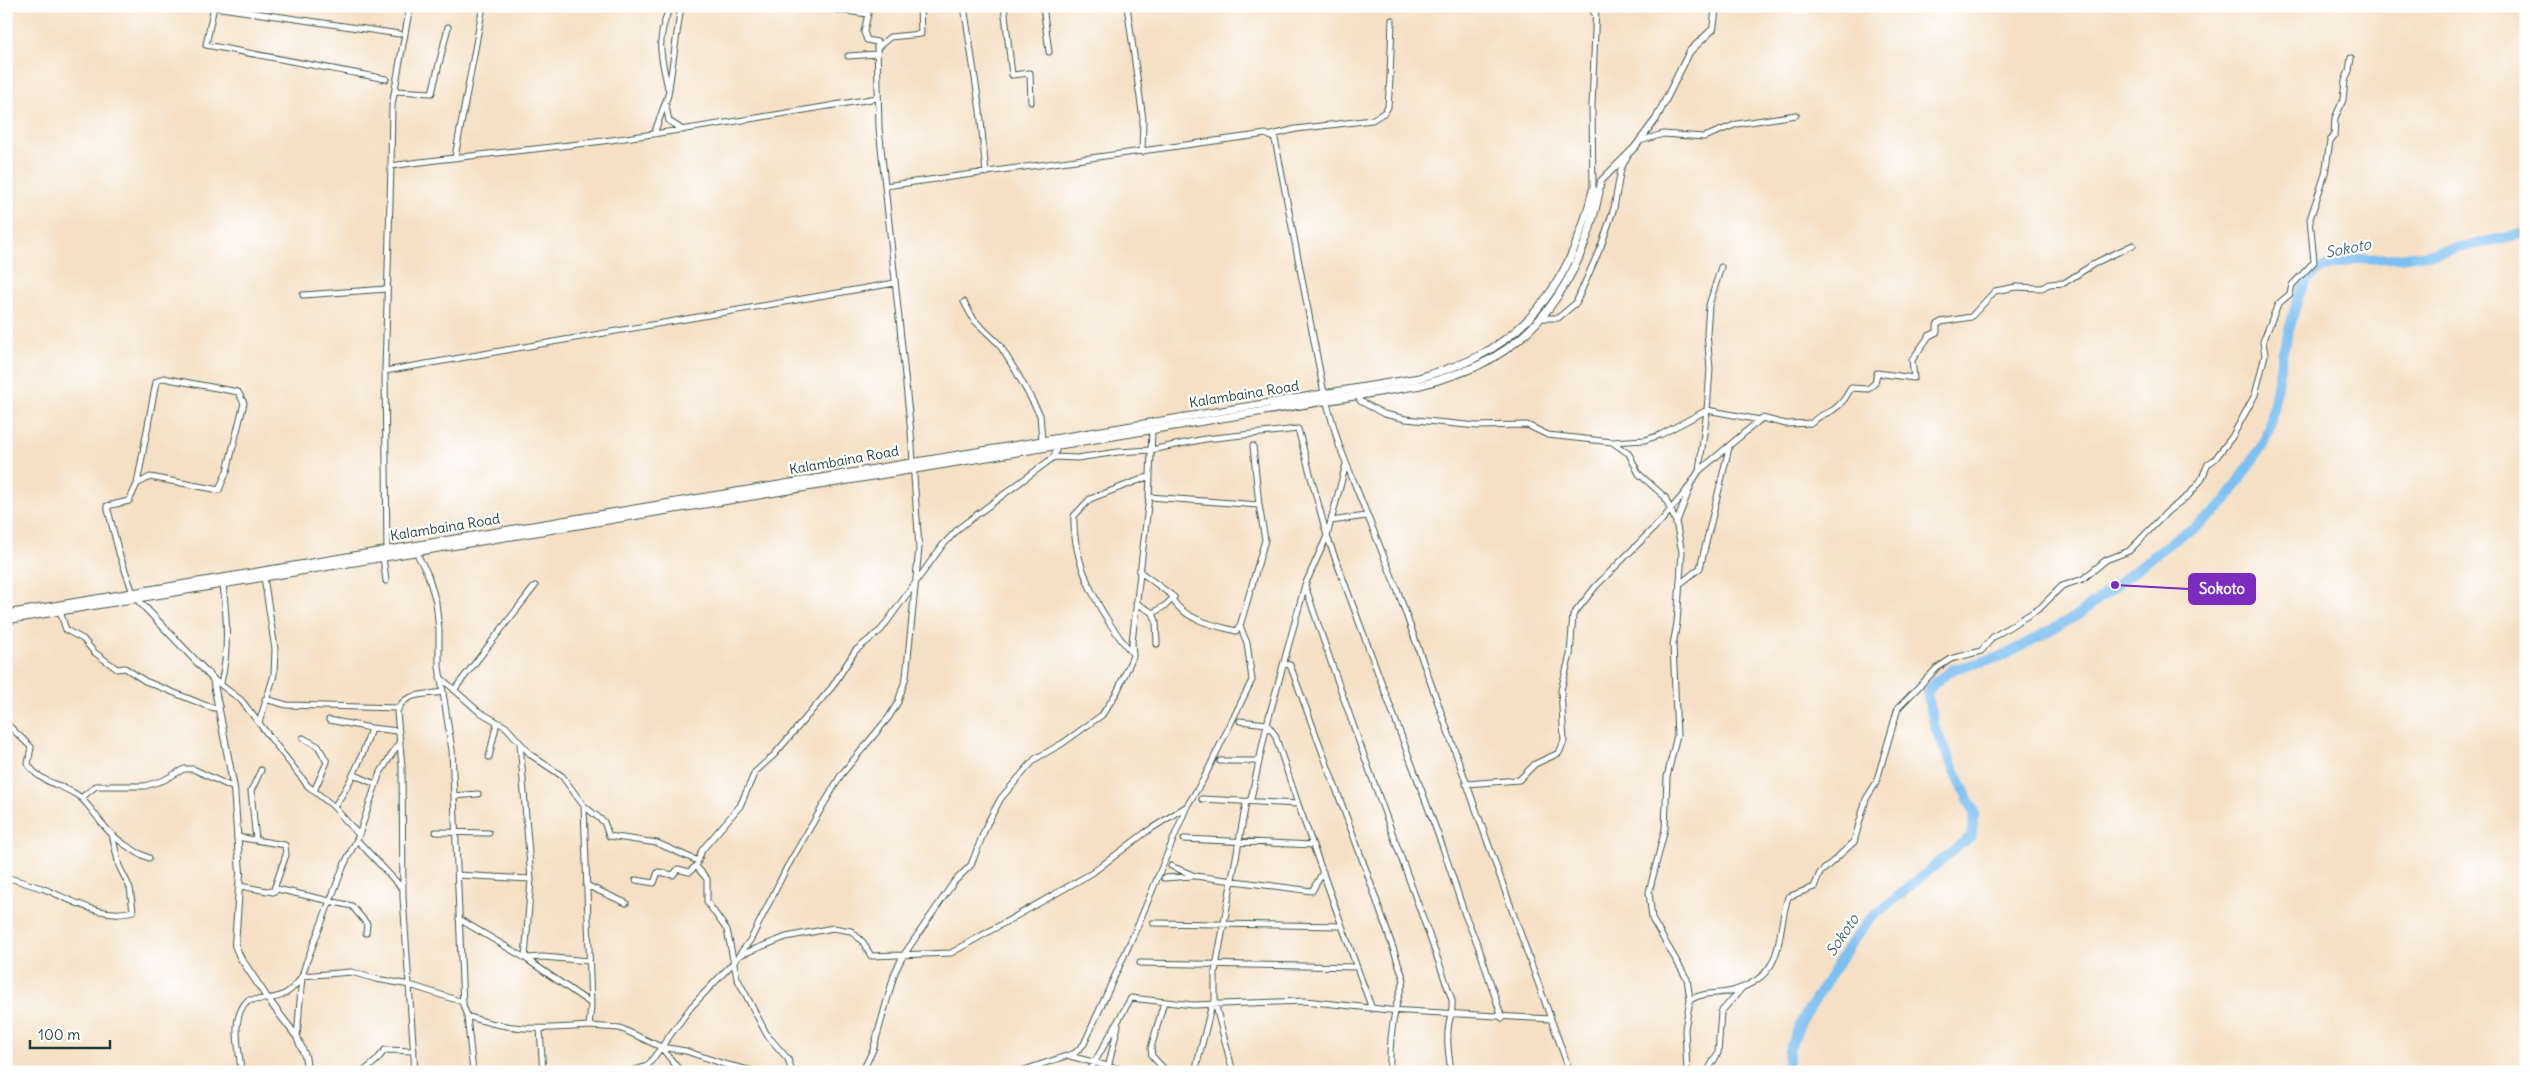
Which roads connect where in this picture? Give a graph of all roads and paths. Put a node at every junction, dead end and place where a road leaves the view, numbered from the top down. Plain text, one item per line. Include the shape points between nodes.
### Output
1 (410, 6) edge
2 (483, 6) edge
3 (670, 6) edge
4 (681, 6) edge
5 (810, 6) edge
6 (920, 6) edge
7 (964, 6) edge
8 (1004, 6) edge
9 (1043, 6) edge
10 (1127, 6) edge
11 (1588, 6) edge
12 (1596, 6) edge
13 (1716, 6) edge
14 (214, 7) edge
15 (841, 9) edge
16 (1595, 14) junction
17 (1392, 20) dead end
18 (448, 27) dead end
19 (399, 34) dead end
20 (877, 51) junction
21 (1049, 52) dead end
22 (848, 56) dead end
23 (2351, 58) dead end
24 (386, 79) dead end
25 (395, 91) junction
26 (669, 91) junction
27 (877, 98) junction
28 (1031, 102) dead end
29 (666, 105) junction
30 (1796, 115) dead end
31 (684, 130) junction
32 (654, 134) junction
33 (1272, 135) junction
34 (1640, 141) junction
35 (1142, 152) junction
36 (1630, 153) junction
37 (455, 157) junction
38 (391, 166) junction
39 (986, 173) junction
40 (885, 186) junction
41 (1596, 191) junction
42 (2133, 245) dead end
43 (1721, 267) dead end
44 (895, 283) junction
45 (387, 289) junction
46 (303, 295) dead end
47 (964, 302) dead end
48 (1542, 318) junction
49 (385, 370) junction
50 (1357, 388) junction
51 (1324, 393) junction
52 (1359, 396) junction
53 (1328, 401) junction
54 (1707, 410) junction
55 (1760, 420) junction
56 (1152, 431) junction
57 (1042, 440) junction
58 (1612, 442) junction
59 (1252, 446) dead end
60 (1057, 447) junction
61 (1730, 448) junction
62 (1151, 450) junction
63 (1054, 457) junction
64 (913, 461) junction
65 (1346, 464) junction
66 (914, 471) junction
67 (1699, 471) junction
68 (1150, 476) junction
69 (1691, 483) junction
70 (137, 484) junction
71 (1148, 496) junction
72 (1260, 505) junction
73 (1670, 510) junction
74 (1366, 516) junction
75 (1331, 521) junction
76 (1676, 524) junction
77 (1327, 536) junction
78 (416, 552) junction
79 (386, 554) junction
80 (1139, 570) junction
81 (264, 577) junction
82 (917, 579) junction
83 (386, 581) dead end
84 (1680, 584) junction
85 (224, 585) junction
86 (1305, 585) junction
87 (536, 586) dead end
88 (135, 596) junction
89 (1172, 599) junction
90 (1136, 603) junction
91 (60, 611) junction
92 (1153, 613) junction
93 (6, 614) edge
94 (6, 620) edge
95 (1240, 626) junction
96 (1157, 644) dead end
97 (1133, 654) junction
98 (1284, 663) junction
99 (440, 677) junction
100 (213, 679) junction
101 (221, 683) junction
102 (454, 690) junction
103 (443, 692) junction
104 (265, 700) junction
105 (219, 706) junction
106 (398, 708) junction
107 (329, 720) dead end
108 (6, 722) edge
109 (497, 722) junction
110 (1240, 722) dead end
111 (259, 723) junction
112 (1267, 724) junction
113 (371, 728) junction
114 (398, 731) junction
115 (303, 738) dead end
116 (400, 740) junction
117 (520, 742) junction
118 (489, 757) dead end
119 (1220, 761) dead end
120 (1259, 761) junction
121 (260, 770) dead end
122 (355, 775) junction
123 (375, 784) junction
124 (1466, 784) junction
125 (234, 788) junction
126 (314, 791) junction
127 (478, 794) dead end
128 (454, 796) junction
129 (81, 798) junction
130 (1202, 799) dead end
131 (1246, 803) junction
132 (1298, 804) junction
133 (584, 806) junction
134 (1187, 806) junction
135 (334, 807) junction
136 (436, 832) dead end
137 (456, 832) junction
138 (489, 833) dead end
139 (112, 834) junction
140 (237, 836) junction
141 (358, 837) junction
142 (1184, 839) dead end
143 (256, 840) junction
144 (1239, 841) junction
145 (1313, 844) junction
146 (150, 858) dead end
147 (697, 864) junction
148 (1171, 866) dead end
149 (1323, 872) junction
150 (458, 875) junction
151 (1195, 876) junction
152 (6, 877) edge
153 (1164, 878) dead end
154 (531, 879) junction
155 (636, 880) dead end
156 (1232, 882) junction
157 (586, 885) junction
158 (240, 886) junction
159 (403, 888) junction
160 (274, 889) junction
161 (330, 901) junction
162 (626, 903) dead end
163 (459, 919) junction
164 (1152, 923) dead end
165 (1225, 925) junction
166 (1341, 926) junction
167 (366, 933) dead end
168 (740, 955) junction
169 (903, 956) junction
170 (524, 958) junction
171 (589, 960) junction
172 (734, 962) junction
173 (1140, 963) dead end
174 (1216, 966) junction
175 (1357, 967) junction
176 (302, 976) junction
177 (410, 985) junction
178 (1742, 987) junction
179 (268, 999) junction
180 (1690, 1000) junction
181 (463, 1002) junction
182 (1164, 1002) junction
183 (590, 1003) junction
184 (1214, 1004) junction
185 (1372, 1009) junction
186 (1395, 1010) junction
187 (1453, 1012) junction
188 (467, 1016) junction
189 (1502, 1018) junction
190 (1120, 1019) junction
191 (1551, 1019) junction
192 (589, 1026) junction
193 (540, 1029) junction
194 (297, 1037) junction
195 (661, 1047) junction
196 (414, 1051) junction
197 (1069, 1056) junction
198 (1095, 1063) junction
199 (648, 1066) junction
200 (1110, 1069) edge
201 (241, 1072) edge
202 (308, 1072) edge
203 (363, 1072) edge
204 (415, 1072) edge
205 (472, 1072) edge
206 (543, 1072) edge
207 (629, 1072) edge
208 (643, 1072) edge
209 (681, 1072) edge
210 (757, 1072) edge
211 (792, 1072) edge
212 (862, 1072) edge
213 (1018, 1072) edge
214 (1089, 1072) edge
215 (1120, 1072) edge
216 (1140, 1072) edge
217 (1167, 1072) edge
218 (1195, 1072) edge
219 (1233, 1072) edge
220 (1390, 1072) edge
221 (1451, 1072) edge
222 (1570, 1072) edge
223 (1687, 1072) edge
224 (1707, 1072) edge

1 - 25 street
2 - 37 street
3 - 26 street via 661,30 660,50
4 - 26 street
5 - 15 street
6 - 20 street via 921,34 890,37
7 - 39 street
8 - 28 street via 1012,75 1030,73
9 - 21 street
10 - 35 street via 1142,119
11 - 16 street
12 - 16 street
13 - 34 street via 1713,29 1690,51 1656,119
14 - 19 street
14 - 24 street via 206,45
15 - 20 street via 868,14 864,35 867,40 877,42
16 - 41 street via 1592,98
17 - 33 street via 1385,112 1372,120
18 - 25 street via 432,93
20 - 22 street
20 - 27 street
23 - 178 street via 2325,174 2310,219 2314,262 2300,276 2290,294 2278,304 2263,342 2265,355 2255,395 2232,437 2208,464 2189,495 2129,550 2106,560 2083,579 2062,586 2040,608 1993,637 1981,651 1951,659 1937,668 1903,701 1898,708 1876,783 1866,799 1854,842 1820,873 1814,887 1788,897 1782,915 1780,945 1772,966
25 - 38 street
26 - 29 street
27 - 31 street
27 - 40 street
29 - 31 street via 669,121
29 - 32 street
30 - 34 street via 1737,124 1704,137 1663,134
31 - 32 street
32 - 37 street
33 - 35 street
33 - 51 street
34 - 36 street
35 - 39 street
36 - 41 street via 1601,181
36 - 48 street via 1621,169 1614,208 1601,246 1576,303 1558,318
37 - 38 street
38 - 45 street
39 - 40 street
40 - 44 street
41 - 48 main road via 1594,214 1581,253 1561,293
41 - 50 main road, Kalambaina Road via 1581,235 1554,288 1536,313 1514,332 1474,359 1456,366 1419,378
42 - 55 street via 2064,283 2042,288 1995,290 1971,317 1941,322 1937,325 1937,332 1929,336 1912,360 1914,378 1878,373 1875,384 1868,389 1851,388 1843,402 1812,423
43 - 54 street via 1709,305
44 - 49 street
44 - 64 street
45 - 46 street
45 - 49 street
47 - 57 street via 974,320 999,344 1017,373 1040,415
48 - 52 main road via 1478,366 1421,385
49 - 79 street
50 - 51 main road, Kalambaina Road
50 - 52 street
51 - 53 street
51 - 57 main road, Kalambaina Road
52 - 53 main road
52 - 58 street via 1360,401 1384,414 1406,419 1477,426 1527,425 1548,435
53 - 56 main road
53 - 65 street
54 - 55 street
54 - 58 street via 1660,435 1645,440
54 - 67 street
55 - 61 street via 1741,434
56 - 60 main road
56 - 62 street
57 - 64 main road, Kalambaina Road
58 - 73 street via 1629,454 1639,474 1665,497
59 - 72 street
60 - 63 street
60 - 66 main road
61 - 67 street
61 - 84 street via 1700,568
62 - 63 street via 1077,458
62 - 68 street
62 - 77 street via 1205,438 1298,429
63 - 82 street via 951,535
64 - 66 street
64 - 79 main road, Kalambaina Road
65 - 74 street
65 - 75 street
66 - 78 main road
66 - 82 street via 919,548
67 - 69 street
68 - 71 street
68 - 97 street via 1090,500 1074,516 1073,536 1093,594 1115,634
69 - 73 street
69 - 76 street
70 - 70 street via 156,382 163,378 238,392 244,402 227,471 219,490 150,476
70 - 88 street via 129,501 107,506 119,553
71 - 72 street
71 - 80 street
72 - 95 street via 1265,540
73 - 76 street
73 - 124 street via 1596,586 1573,615 1570,655 1561,690 1564,741 1559,753 1535,764 1519,780
74 - 75 street
74 - 124 street via 1397,589
75 - 77 street
76 - 84 street via 1682,552
77 - 86 street
77 - 189 street via 1443,848
78 - 79 main road
78 - 99 street via 428,575 436,602
79 - 81 main road
79 - 83 street
79 - 88 main road, Kalambaina Road
80 - 89 street via 1163,587 1174,597
80 - 90 street
81 - 85 main road
81 - 104 street via 275,649 274,675
82 - 147 street via 881,630 855,652 828,693 755,772 740,806 702,850
82 - 168 street via 906,677 898,702 890,717 841,775
84 - 180 street via 1672,645 1678,735 1667,777 1665,829 1649,892 1652,919 1687,979
85 - 88 main road
85 - 101 street via 228,622
86 - 98 street
86 - 187 street via 1428,930 1452,1000
87 - 102 street
88 - 91 main road
88 - 93 main road, Kalambaina Road
88 - 100 street
89 - 92 street
89 - 95 street via 1178,608 1202,622 1236,631
90 - 92 street
90 - 97 street
91 - 94 main road
91 - 105 street via 66,630 83,639 107,662 207,706
92 - 96 street
95 - 134 street via 1247,643 1252,680
97 - 169 street via 1117,692 1102,715 1035,759 1001,798 971,865 954,882
98 - 112 street
98 - 186 street via 1290,665 1396,952 1404,980
99 - 102 street
99 - 103 street
100 - 101 street
100 - 105 street
101 - 111 street via 241,700
102 - 109 street via 478,711
103 - 106 street via 408,697
103 - 128 street via 452,750
104 - 106 street via 288,705
104 - 111 street
105 - 125 street
106 - 114 street
107 - 113 street
108 - 129 street via 31,747 28,764 33,771 51,784
109 - 117 street
109 - 118 street
110 - 112 street
111 - 126 street
112 - 120 street
112 - 132 street via 1275,735
113 - 114 street
113 - 122 street
114 - 116 street
115 - 126 street via 318,746 326,762
116 - 123 street
116 - 159 street
117 - 133 street via 562,776
117 - 154 street
119 - 120 street
120 - 131 street via 1251,799
121 - 143 street via 251,791
122 - 123 street
122 - 135 street
123 - 141 street
124 - 191 street
125 - 129 street via 192,769 184,769 145,786 96,786
125 - 140 street
126 - 135 street
127 - 128 street
128 - 137 street
129 - 139 street
130 - 131 street
131 - 132 street
131 - 144 street
132 - 145 street
133 - 147 street via 604,822 609,836 657,843
133 - 157 street
134 - 169 street via 1092,873 950,953
134 - 197 street via 1084,1044
135 - 141 street
136 - 137 street
137 - 138 street
137 - 150 street
139 - 146 street
139 - 152 street via 120,866 130,888 133,911 120,915 84,907
140 - 143 street
140 - 158 street
141 - 159 street
141 - 161 street
142 - 144 street
143 - 160 street via 285,845 286,855
144 - 145 street
144 - 156 street
145 - 149 street
147 - 155 street via 689,872 678,869 673,875 658,872 654,883
147 - 172 street via 707,879 707,902 727,930
148 - 151 street
149 - 156 street via 1312,890
149 - 166 street
150 - 154 street
150 - 163 street
151 - 153 street
151 - 156 street
154 - 170 street
156 - 165 street
157 - 162 street
157 - 171 street
158 - 160 street via 273,892
158 - 179 street via 235,945
159 - 177 street
160 - 161 street
161 - 167 street via 352,906 367,924
161 - 176 street
163 - 170 street
163 - 181 street
164 - 165 street
165 - 166 street
165 - 174 street
166 - 175 street
168 - 169 street via 786,937 833,928 851,931 871,956
168 - 172 street
169 - 212 street via 892,981 873,1050
170 - 171 street
170 - 183 street
171 - 183 street
172 - 195 street via 691,1007
172 - 211 street via 737,978 757,1017 767,1035 788,1059
173 - 174 street
174 - 175 street
174 - 184 street
175 - 185 street
176 - 177 street via 351,972
176 - 179 street via 293,991
176 - 194 street
177 - 181 street
177 - 196 street
178 - 180 street via 1698,995
178 - 224 street via 1721,1012 1718,1054
179 - 194 street
179 - 201 street via 248,1000 242,1006 237,1028
180 - 223 street via 1685,1029
181 - 188 street
182 - 184 street
182 - 190 street via 1131,998
182 - 217 street via 1151,1048 1152,1056
183 - 192 street
184 - 185 street via 1305,1001
184 - 218 street
184 - 219 street
185 - 186 street
186 - 187 street
186 - 220 street via 1389,1042
187 - 189 street
187 - 221 street via 1449,1022 1448,1047
188 - 193 street via 494,1026
188 - 205 street
189 - 191 street
190 - 198 street
190 - 200 street
191 - 222 street
192 - 193 street
192 - 195 street via 620,1028
193 - 206 street
194 - 202 street
195 - 199 street
195 - 209 street
195 - 210 street via 686,1050
196 - 203 street via 385,1050
196 - 204 street
197 - 198 street
197 - 213 street
198 - 200 street
198 - 214 street
199 - 207 street
199 - 208 street
200 - 215 street
200 - 216 street

